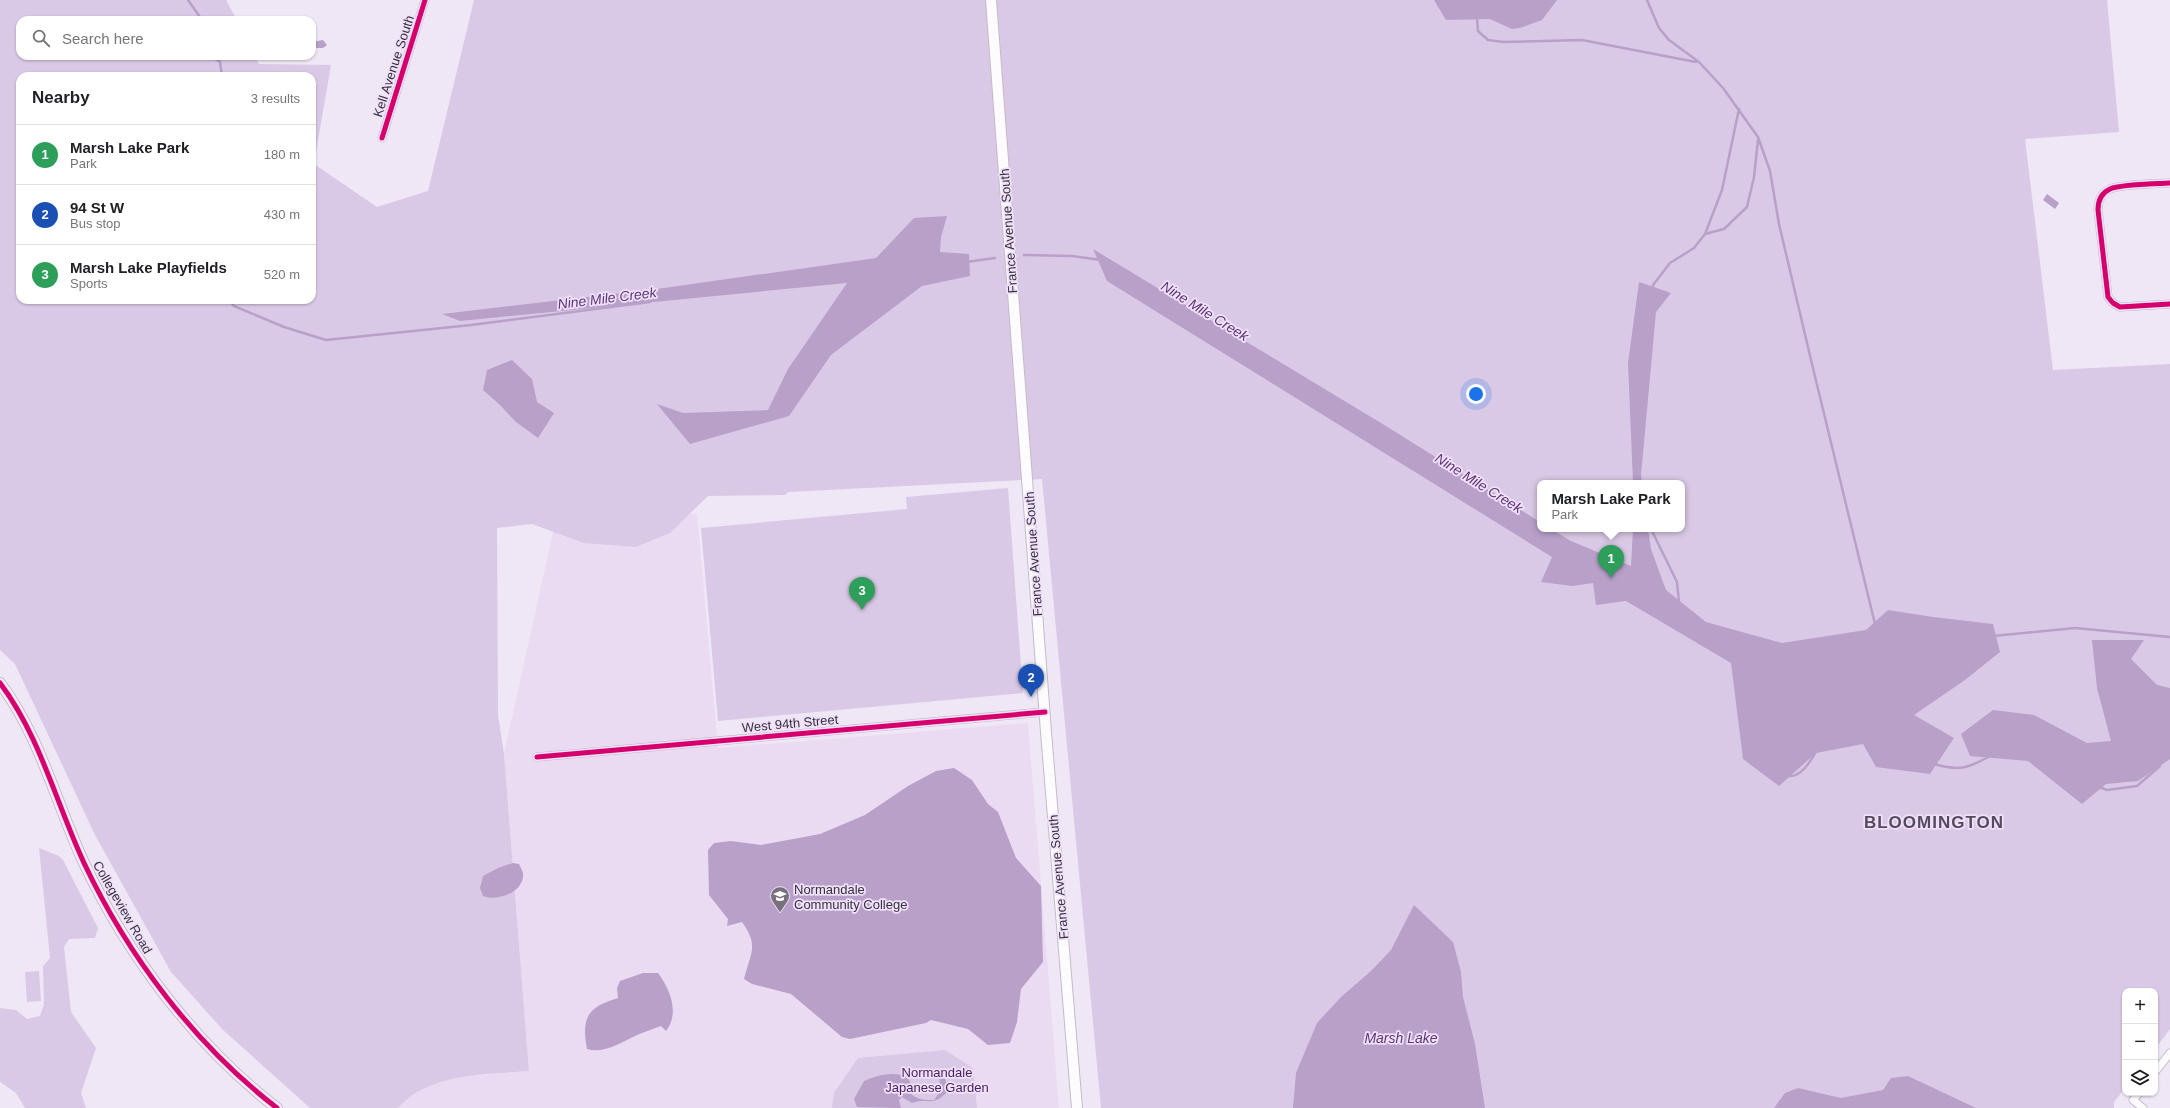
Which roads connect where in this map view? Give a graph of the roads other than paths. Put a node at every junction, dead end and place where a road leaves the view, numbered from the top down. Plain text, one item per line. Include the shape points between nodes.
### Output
1 (425, 0) edge
2 (991, 0) edge
3 (382, 138) dead end
4 (2170, 183) edge
5 (2170, 304) edge
6 (0, 683) edge
7 (1045, 712) junction
8 (536, 757) dead end
9 (2170, 1053) edge
10 (2158, 1068) edge
11 (2136, 1096) edge
12 (276, 1108) edge
13 (1077, 1108) edge
14 (2143, 1108) edge

1 - 3 street, Kell Avenue South
2 - 7 main road, France Avenue South
4 - 5 street via 2111,188 2098,202 2108,296 2113,303 2128,307
6 - 12 main road, Collegeview Road via 23,719 84,863 127,940 152,976 199,1034 252,1089
7 - 8 street, West 94th Street
7 - 13 main road, France Avenue South
9 - 10 street
11 - 14 street via 2133,1100

